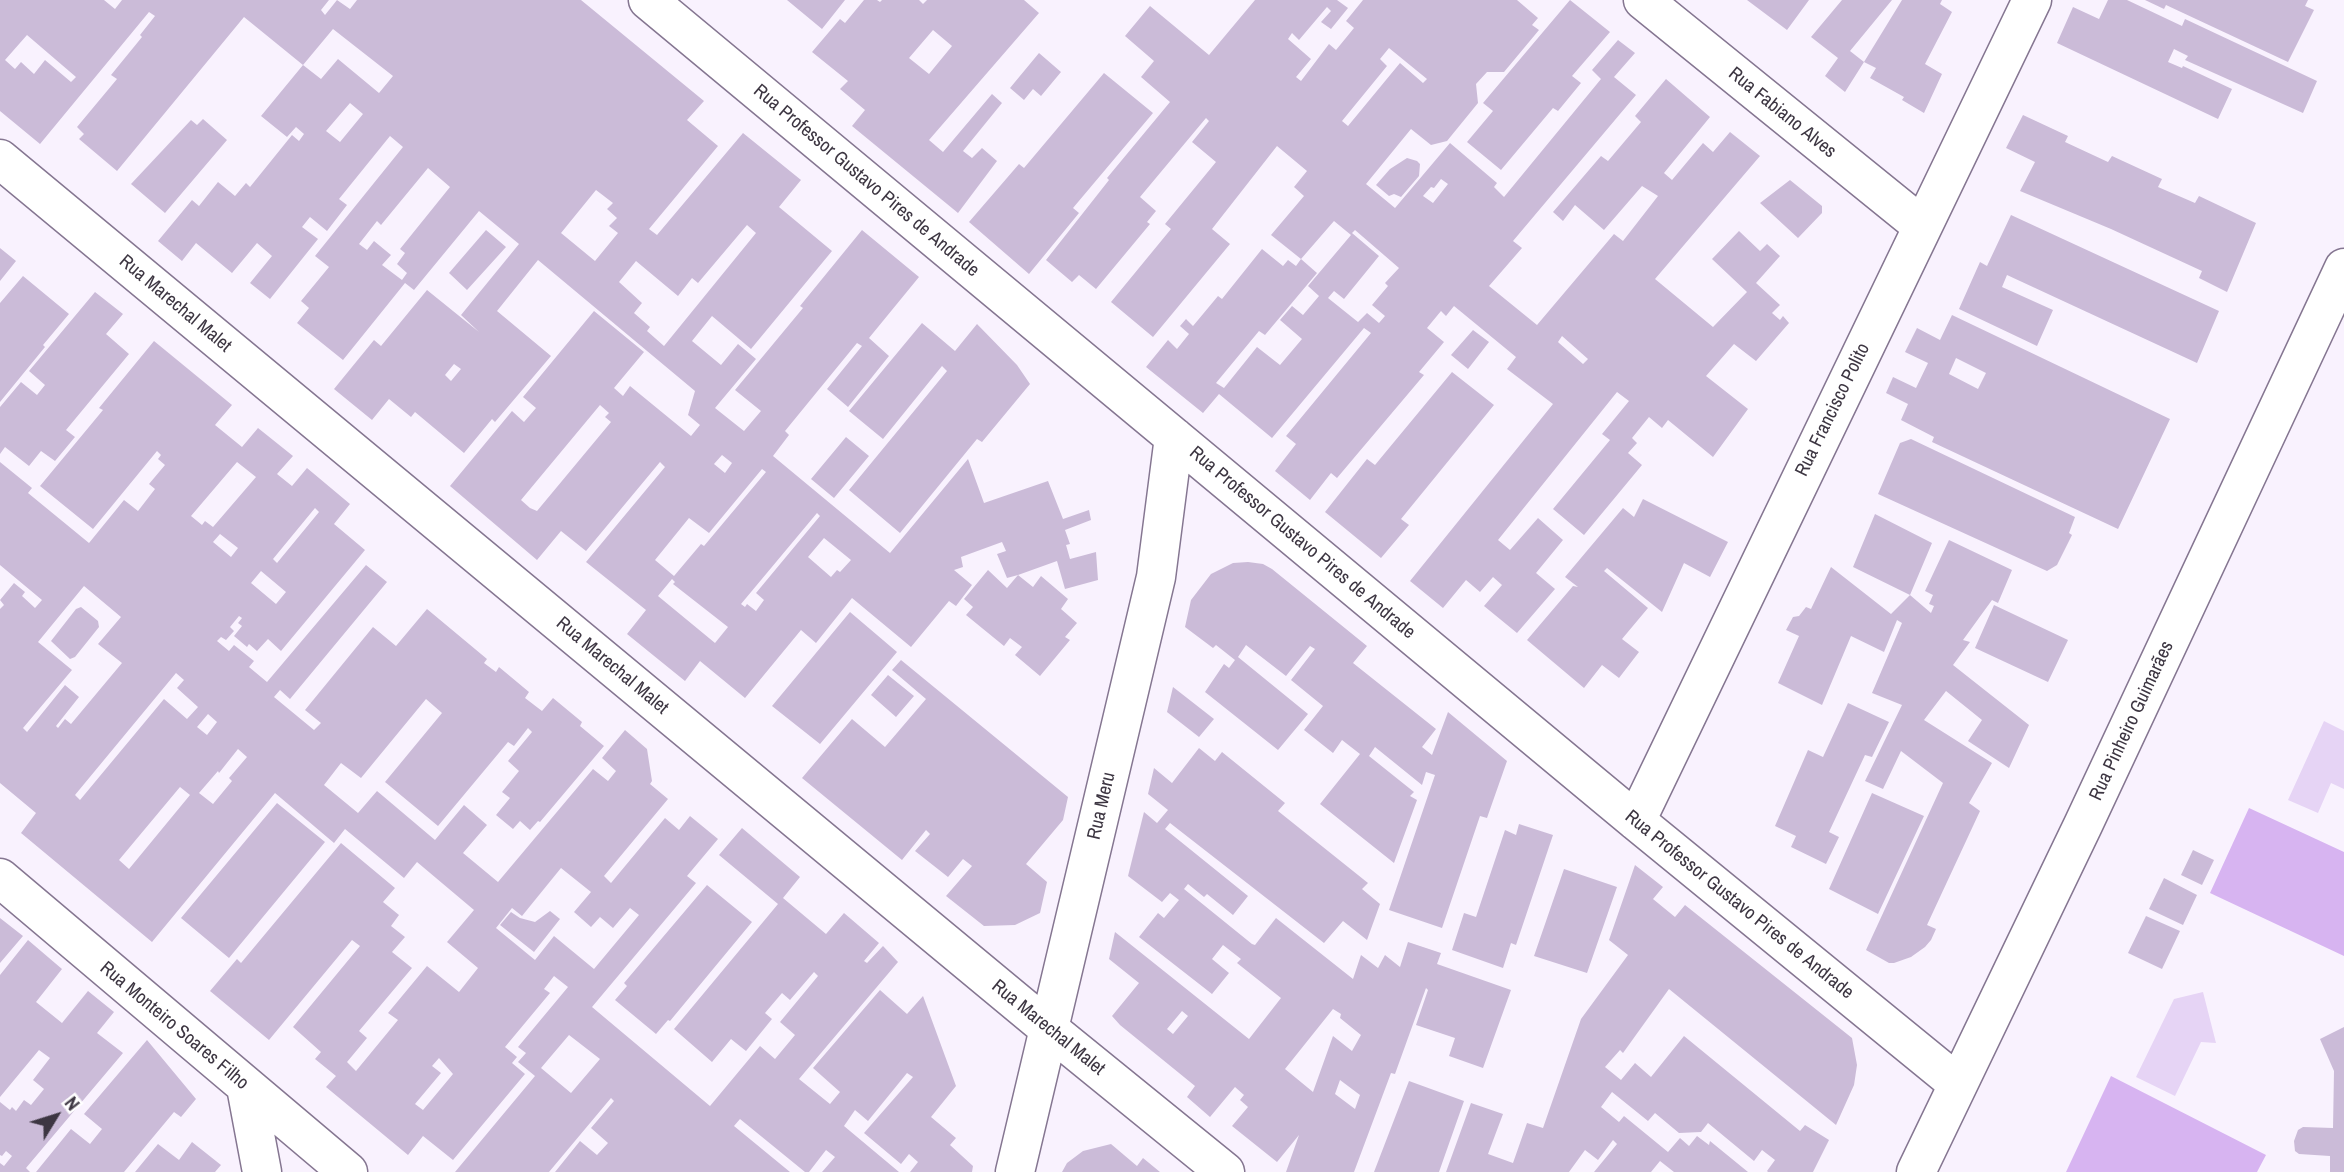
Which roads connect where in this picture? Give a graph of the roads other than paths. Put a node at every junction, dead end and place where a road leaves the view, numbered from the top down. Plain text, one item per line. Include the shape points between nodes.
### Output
1 (648, 0) edge
2 (1643, 0) edge
3 (2032, 0) edge
4 (0, 159) edge
5 (1922, 226) junction
6 (2344, 268) edge
7 (1174, 437) junction
8 (1636, 821) junction
9 (0, 878) edge
10 (1049, 1029) junction
11 (1958, 1084) junction
12 (246, 1087) junction
13 (262, 1172) edge
14 (348, 1172) edge
15 (1015, 1172) edge
16 (1225, 1172) edge
17 (1916, 1172) edge

1 - 7 street, Rua Professor Gustavo Pires de Andrade
2 - 5 street, Rua Fabiano Alves
3 - 5 street, Rua Francisco Polito
4 - 10 street, Rua Marechal Malet
5 - 8 street, Rua Francisco Polito
6 - 11 street, Rua Pinheiro Guimarães
7 - 8 street, Rua Professor Gustavo Pires de Andrade
7 - 10 street, Rua Meru via 1156,577
8 - 11 street, Rua Professor Gustavo Pires de Andrade
9 - 12 street, Rua Monteiro Soares Filho
10 - 15 street, Rua Meru
10 - 16 street, Rua Marechal Malet
11 - 17 street, Rua Pinheiro Guimarães
12 - 13 street
12 - 14 street, Rua Monteiro Soares Filho

